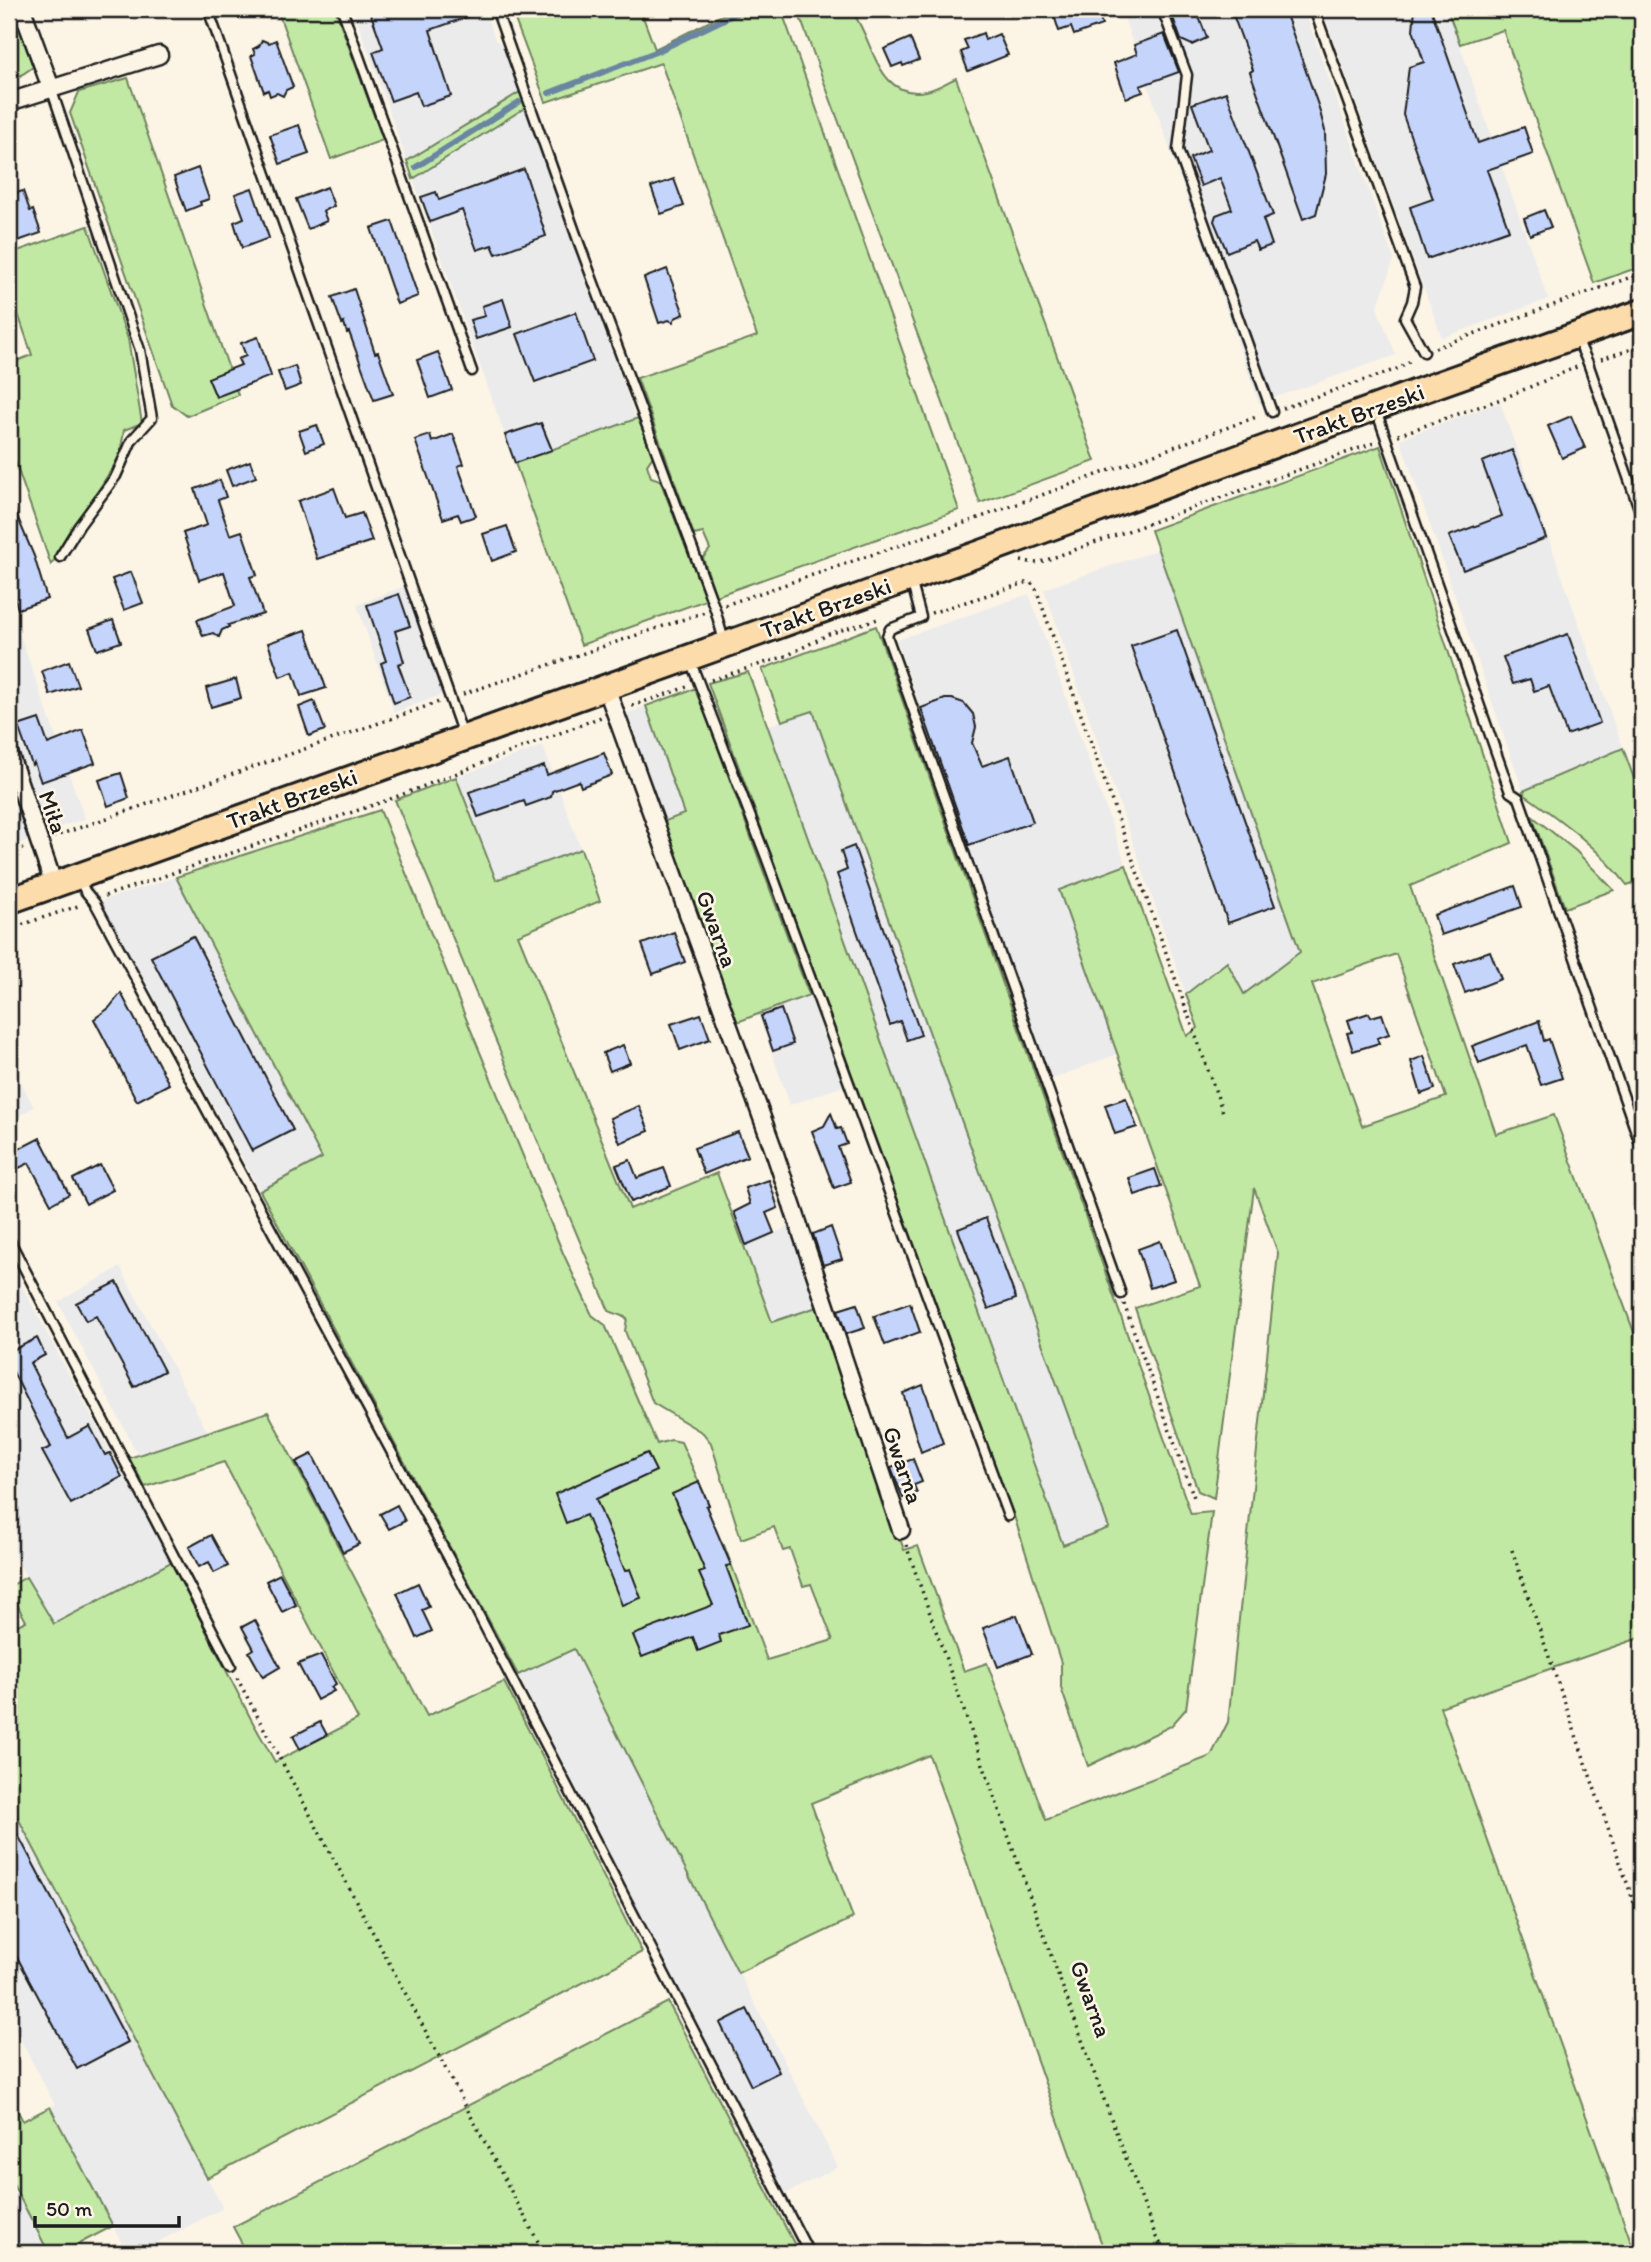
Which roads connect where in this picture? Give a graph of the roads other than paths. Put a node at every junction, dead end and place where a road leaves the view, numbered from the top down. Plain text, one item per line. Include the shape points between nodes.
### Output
1 (22, 9) edge
2 (208, 9) edge
3 (342, 9) edge
4 (496, 9) edge
5 (1162, 9) edge
6 (1314, 9) edge
7 (159, 55) dead end
8 (51, 88) junction
9 (9, 102) edge
10 (1642, 312) edge
11 (1576, 336) junction
12 (1424, 352) road end
13 (472, 371) dead end
14 (1376, 408) junction
15 (1272, 412) road end
16 (1642, 517) edge
17 (60, 557) dead end
18 (910, 578) junction
19 (725, 644) junction
20 (690, 657) junction
21 (606, 687) junction
22 (464, 737) junction
23 (9, 753) edge
24 (78, 875) junction
25 (54, 885) junction
26 (9, 901) edge
27 (1642, 1149) edge
28 (9, 1239) edge
29 (1121, 1294) road end
30 (1008, 1516) dead end
31 (901, 1530) road end
32 (231, 1666) road end
33 (809, 2253) edge

1 - 8 street
2 - 22 lane
3 - 13 lane
4 - 19 lane
5 - 15 lane via 1187,75 1178,150
6 - 12 lane via 1415,287 1405,318
7 - 8 street
8 - 9 street
8 - 17 lane via 140,351 152,418 132,440 116,476
10 - 11 main road, Trakt Brzeski
11 - 14 main road, Trakt Brzeski
11 - 16 lane
14 - 18 main road, Trakt Brzeski
14 - 27 lane via 1510,792 1519,798
18 - 19 main road, Trakt Brzeski
18 - 29 lane via 921,617 890,629 887,636
19 - 20 main road, Trakt Brzeski
20 - 21 main road, Trakt Brzeski
20 - 30 lane
21 - 22 main road, Trakt Brzeski
21 - 31 street, Gwarna via 772,1148
22 - 24 main road, Trakt Brzeski
23 - 25 street, Miła
24 - 25 main road, Trakt Brzeski
24 - 33 lane via 460,1579
25 - 26 main road, Trakt Brzeski
28 - 32 lane

